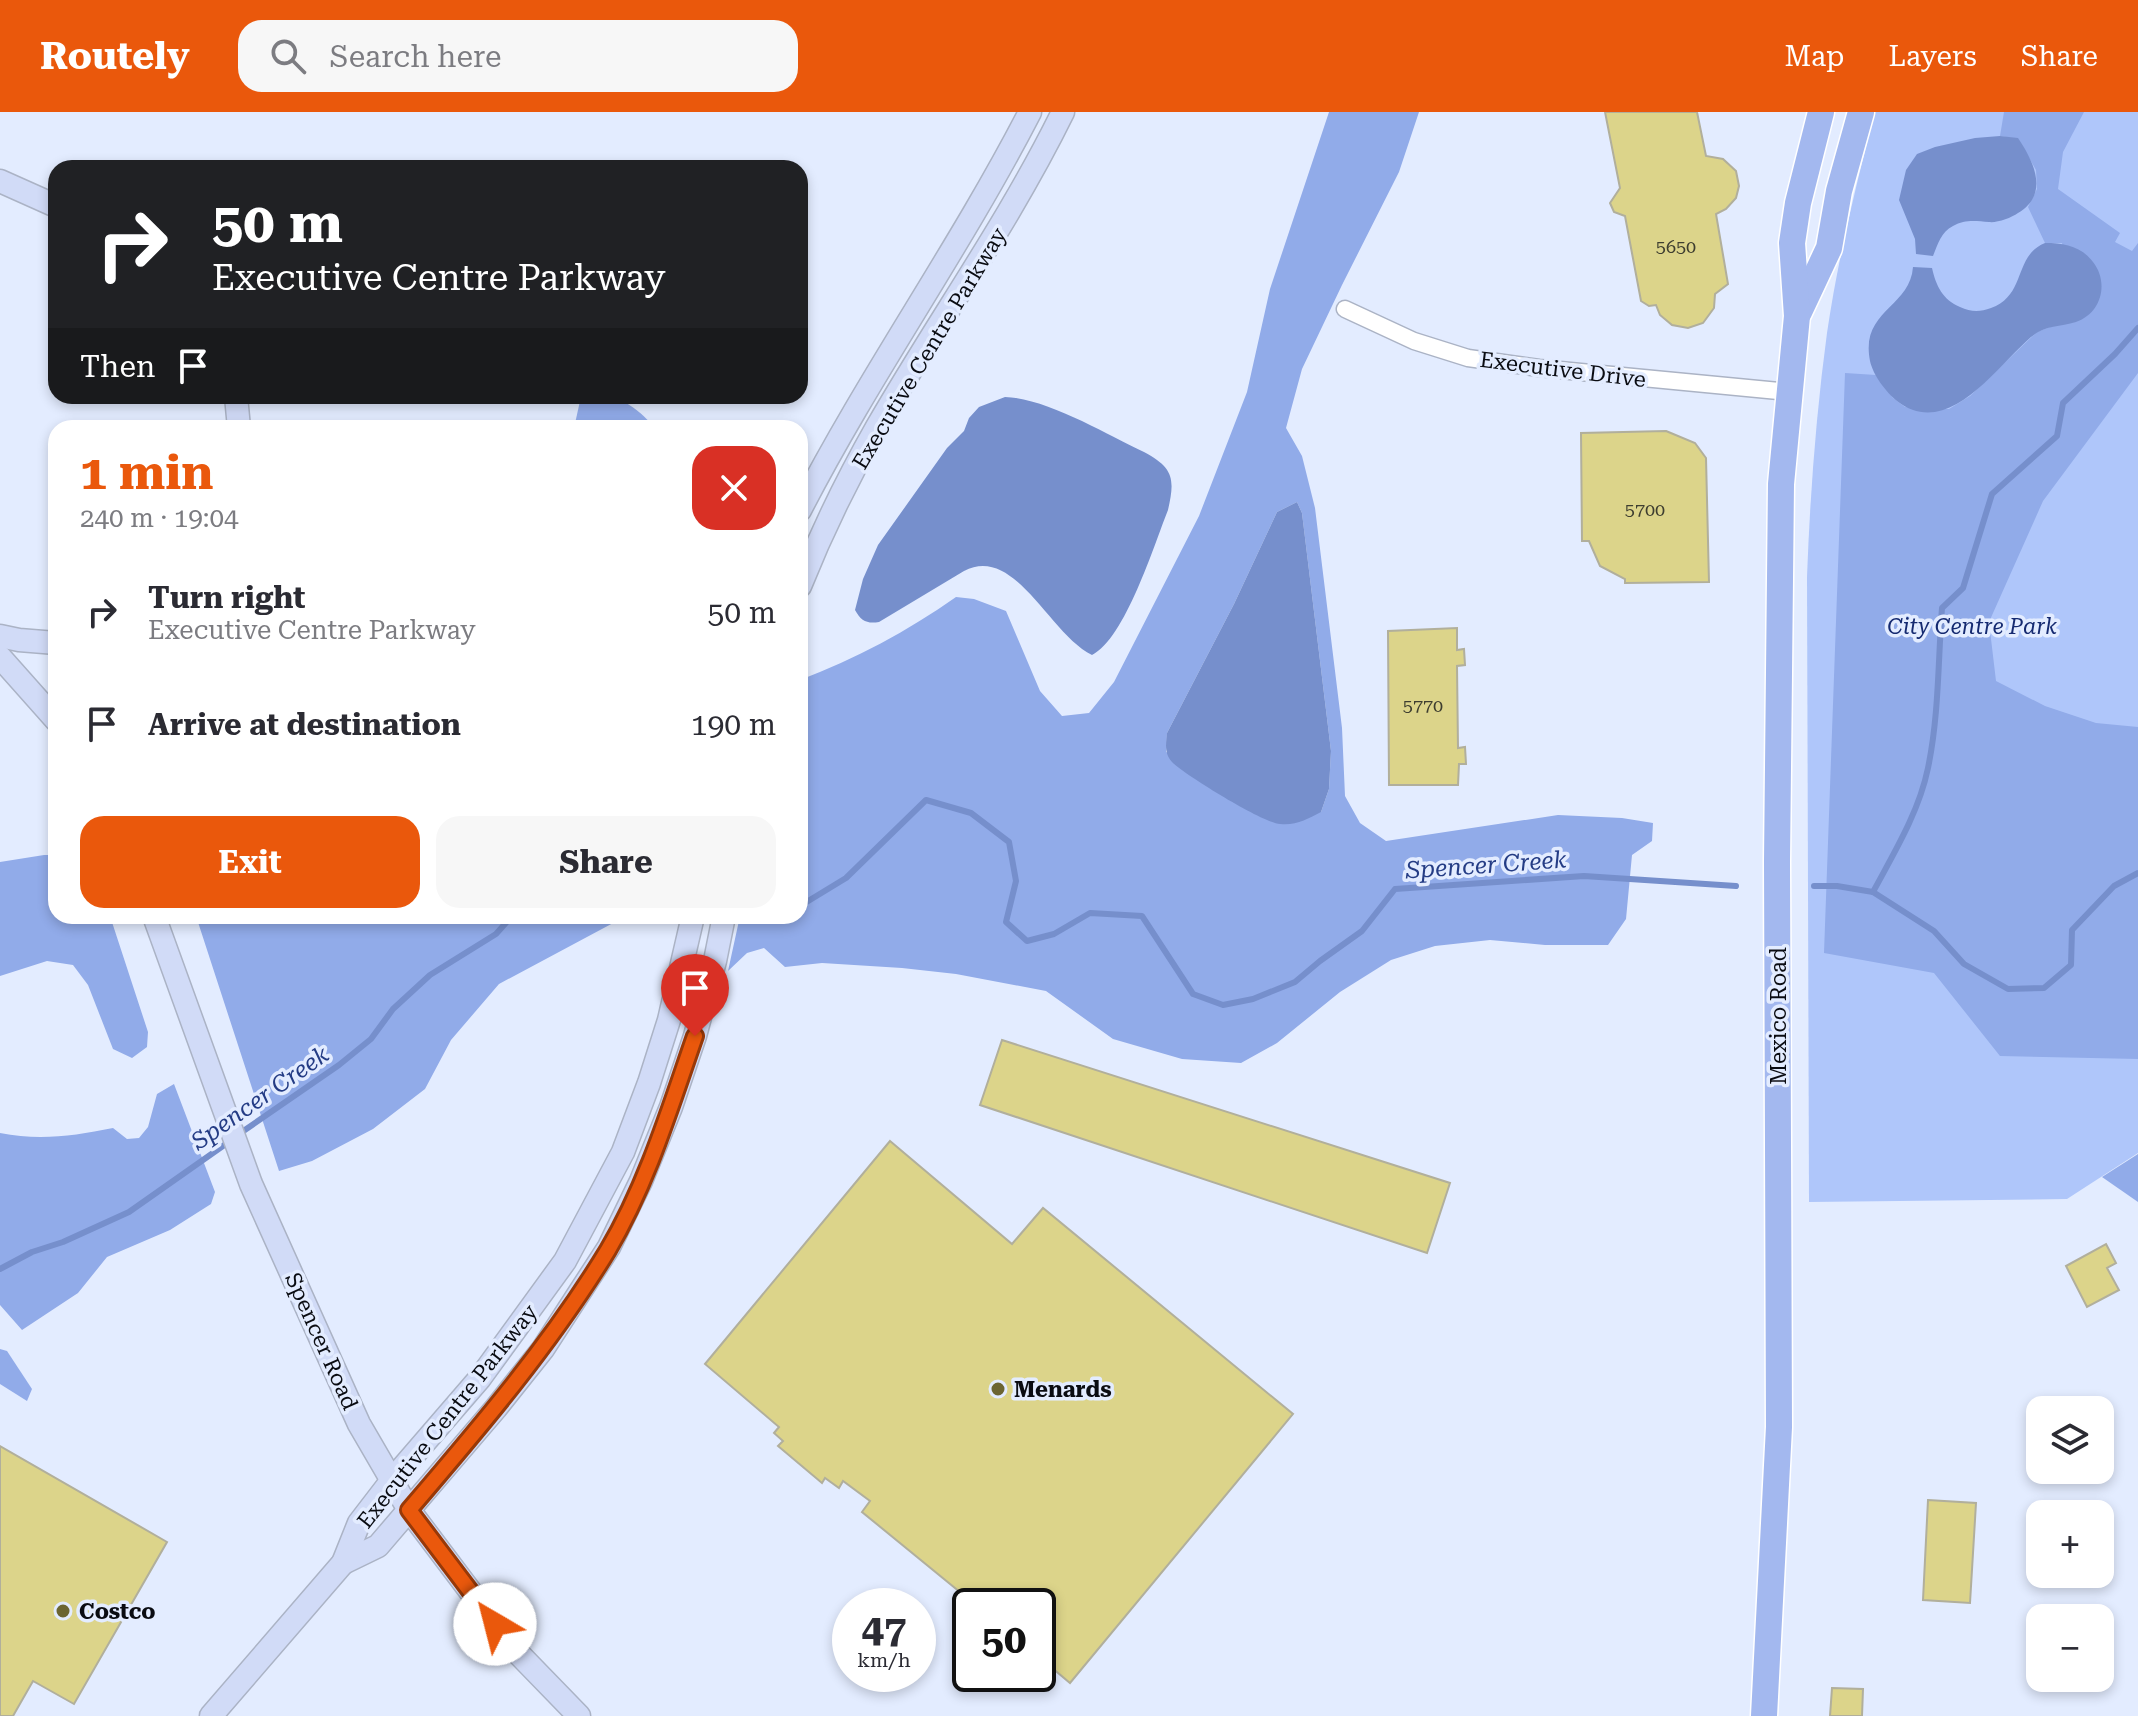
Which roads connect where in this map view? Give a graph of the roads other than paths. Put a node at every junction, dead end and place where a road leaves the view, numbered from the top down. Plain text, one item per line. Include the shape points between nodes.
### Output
1 (1030, 112) edge
2 (1063, 112) edge
3 (1821, 112) edge
4 (1861, 112) edge
5 (0, 181) edge
6 (48, 202) edge
7 (1345, 309) dead end
8 (1797, 316) junction
9 (1789, 392) junction
10 (808, 496) edge
11 (808, 567) edge
12 (0, 636) edge
13 (48, 642) edge
14 (0, 657) edge
15 (48, 694) edge
16 (157, 924) edge
17 (691, 924) edge
18 (722, 924) edge
19 (392, 1480) junction
20 (409, 1510) junction
21 (343, 1563) junction
22 (211, 1716) edge
23 (579, 1716) edge
24 (1764, 1716) edge

1 - 10 street, Executive Centre Parkway
2 - 11 street, Executive Centre Parkway via 1006,220 877,426
3 - 8 main road, Mexico Road via 1792,243
4 - 8 main road, Mexico Road via 1829,248
5 - 6 street
7 - 9 street, Executive Drive via 1414,341 1468,358
8 - 9 main road, Mexico Road
9 - 24 main road, Mexico Road via 1781,484 1777,862 1779,1427
12 - 13 street
14 - 15 street
16 - 19 street, Spencer Road via 251,1184 359,1424
17 - 19 street, Executive Centre Parkway via 669,1020 639,1111 565,1261 480,1378
18 - 20 street, Executive Centre Parkway via 671,1107 609,1247 543,1349
19 - 20 street, Spencer Road
19 - 21 street, Executive Centre Parkway via 359,1523
20 - 21 street, Executive Centre Parkway via 378,1546
20 - 23 street, Spencer Road via 513,1648
21 - 22 street, Executive Centre Parkway

